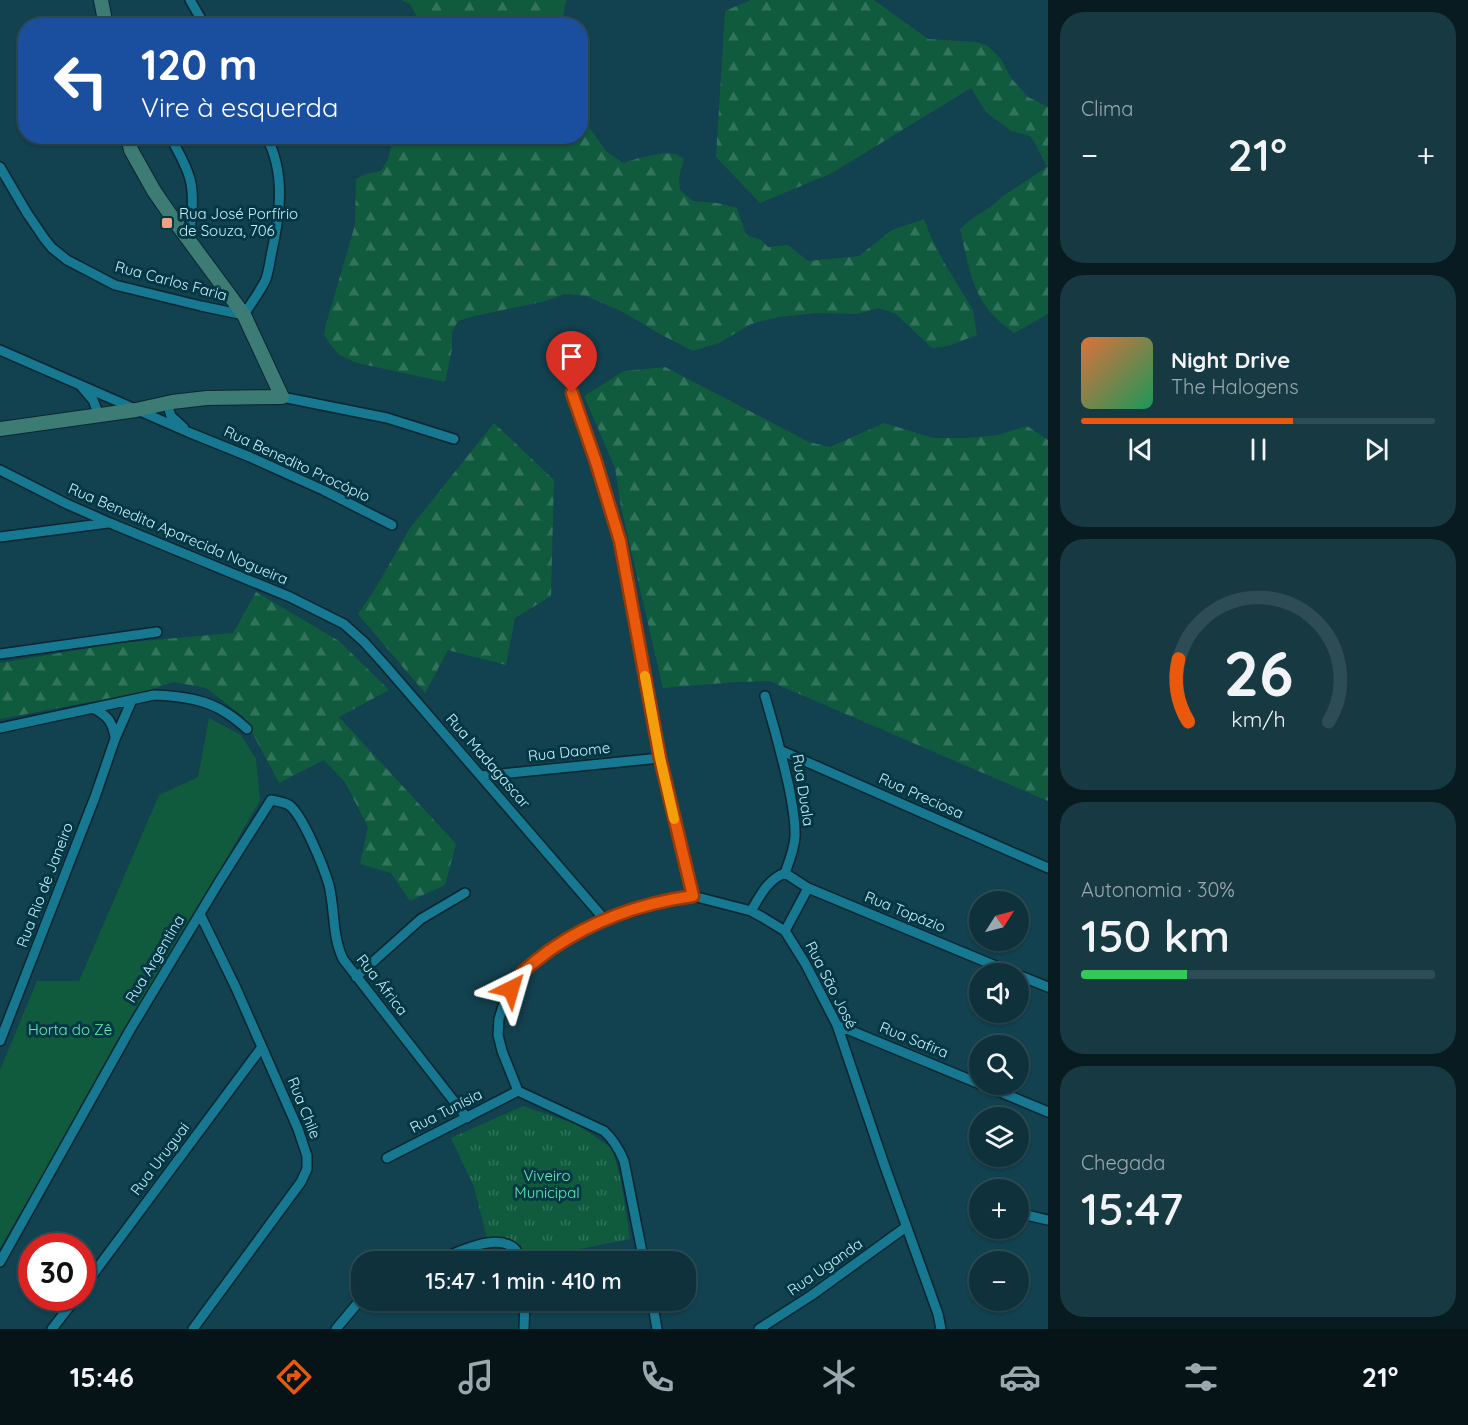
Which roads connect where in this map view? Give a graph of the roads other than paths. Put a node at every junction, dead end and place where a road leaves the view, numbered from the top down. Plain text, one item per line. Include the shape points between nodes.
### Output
1 (101, 0) edge
2 (190, 0) edge
3 (104, 18) edge
4 (200, 18) edge
5 (130, 144) edge
6 (174, 144) edge
7 (269, 144) edge
8 (0, 167) edge
9 (189, 241) junction
10 (244, 315) junction
11 (0, 350) edge
12 (80, 384) junction
13 (572, 393) dead end
14 (282, 397) junction
15 (167, 403) junction
16 (136, 410) junction
17 (99, 415) junction
18 (0, 429) edge
19 (188, 432) junction
20 (454, 439) dead end
21 (0, 470) edge
22 (110, 523) junction
23 (392, 525) dead end
24 (0, 537) edge
25 (344, 624) joint
26 (157, 632) dead end
27 (0, 654) edge
28 (765, 696) dead end
29 (132, 700) junction
30 (93, 708) junction
31 (2, 729) edge
32 (247, 729) dead end
33 (115, 739) junction
34 (782, 751) junction
35 (660, 758) junction
36 (481, 776) junction
37 (271, 800) joint
38 (1048, 868) edge
39 (786, 873) junction
40 (808, 888) junction
41 (465, 893) dead end
42 (693, 896) junction
43 (751, 911) junction
44 (200, 914) junction
45 (605, 920) junction
46 (785, 931) junction
47 (990, 963) edge
48 (356, 977) junction
49 (1029, 979) edge
50 (1048, 987) edge
51 (837, 1025) junction
52 (0, 1041) edge
53 (262, 1047) junction
54 (969, 1079) edge
55 (519, 1091) junction
56 (1007, 1095) edge
57 (1048, 1112) edge
58 (467, 1118) junction
59 (387, 1158) dead end
60 (1029, 1216) edge
61 (1048, 1220) edge
62 (906, 1227) junction
63 (462, 1251) edge
64 (516, 1251) edge
65 (642, 1251) edge
66 (0, 1262) edge
67 (96, 1269) edge
68 (66, 1311) edge
69 (351, 1311) edge
70 (525, 1311) edge
71 (654, 1311) edge
72 (52, 1329) edge
73 (194, 1329) edge
74 (336, 1329) edge
75 (524, 1329) edge
76 (657, 1329) edge
77 (759, 1329) edge
78 (941, 1329) edge

1 - 3 main road
2 - 4 street
5 - 9 main road via 154,191
6 - 9 street via 190,179
7 - 10 street via 277,163 280,206 266,277
8 - 10 street, Rua Carlos Faria via 44,238 67,260 115,285
9 - 10 main road
10 - 14 main road
11 - 12 street, Rua Benedito Procópio
12 - 16 street, Rua Benedito Procópio
12 - 17 street
13 - 35 street via 620,541
14 - 15 main road
14 - 20 street via 387,418
15 - 16 main road
15 - 19 street, Rua Benedito Procópio via 171,416
16 - 17 main road
16 - 19 street, Rua Benedito Procópio
17 - 18 main road
19 - 23 street, Rua Benedito Procópio via 323,490
21 - 22 street, Rua Benedita Aparecida Nogueira
22 - 24 street
22 - 25 street, Rua Benedita Aparecida Nogueira via 290,597
25 - 36 street, Rua Madagascar
26 - 27 street
28 - 34 street, Rua Duala
29 - 30 street
29 - 32 street via 154,695 206,703
29 - 33 street, Rua Rio de Janeiro
30 - 31 street
30 - 33 street via 113,725
33 - 52 street, Rua Rio de Janeiro
34 - 38 street, Rua Preciosa
34 - 39 street, Rua Duala via 795,838
35 - 36 street, Rua Daome
35 - 42 street
36 - 45 street, Rua Madagascar
37 - 44 street, Rua Argentina
37 - 48 street, Rua África via 290,806 305,828 328,884 339,952
39 - 40 street, Rua Topázio
39 - 43 street via 767,886
40 - 46 street
40 - 47 street, Rua Topázio
41 - 48 street via 421,919
42 - 43 street, Rua São José
42 - 45 street, Rua São José
43 - 46 street, Rua São José
44 - 53 street, Rua Chile
44 - 66 street, Rua Argentina
45 - 55 street, Rua São José via 576,933 541,957 521,973 511,989 501,1013 498,1035
46 - 51 street, Rua São José
48 - 58 street, Rua África
49 - 50 street, Rua Topázio
51 - 54 street, Rua Safira
51 - 62 street, Rua São José
53 - 67 street, Rua Uruguai
53 - 73 street, Rua Chile via 298,1129 307,1169 302,1182
55 - 58 street, Rua Tunísia
55 - 65 street via 604,1131 613,1139 624,1161
56 - 57 street, Rua Safira
58 - 59 street, Rua Tunísia
60 - 61 street
62 - 77 street, Rua Uganda
62 - 78 street, Rua São José
63 - 64 street via 493,1242 512,1246
68 - 72 street
69 - 74 street
70 - 75 street
71 - 76 street

